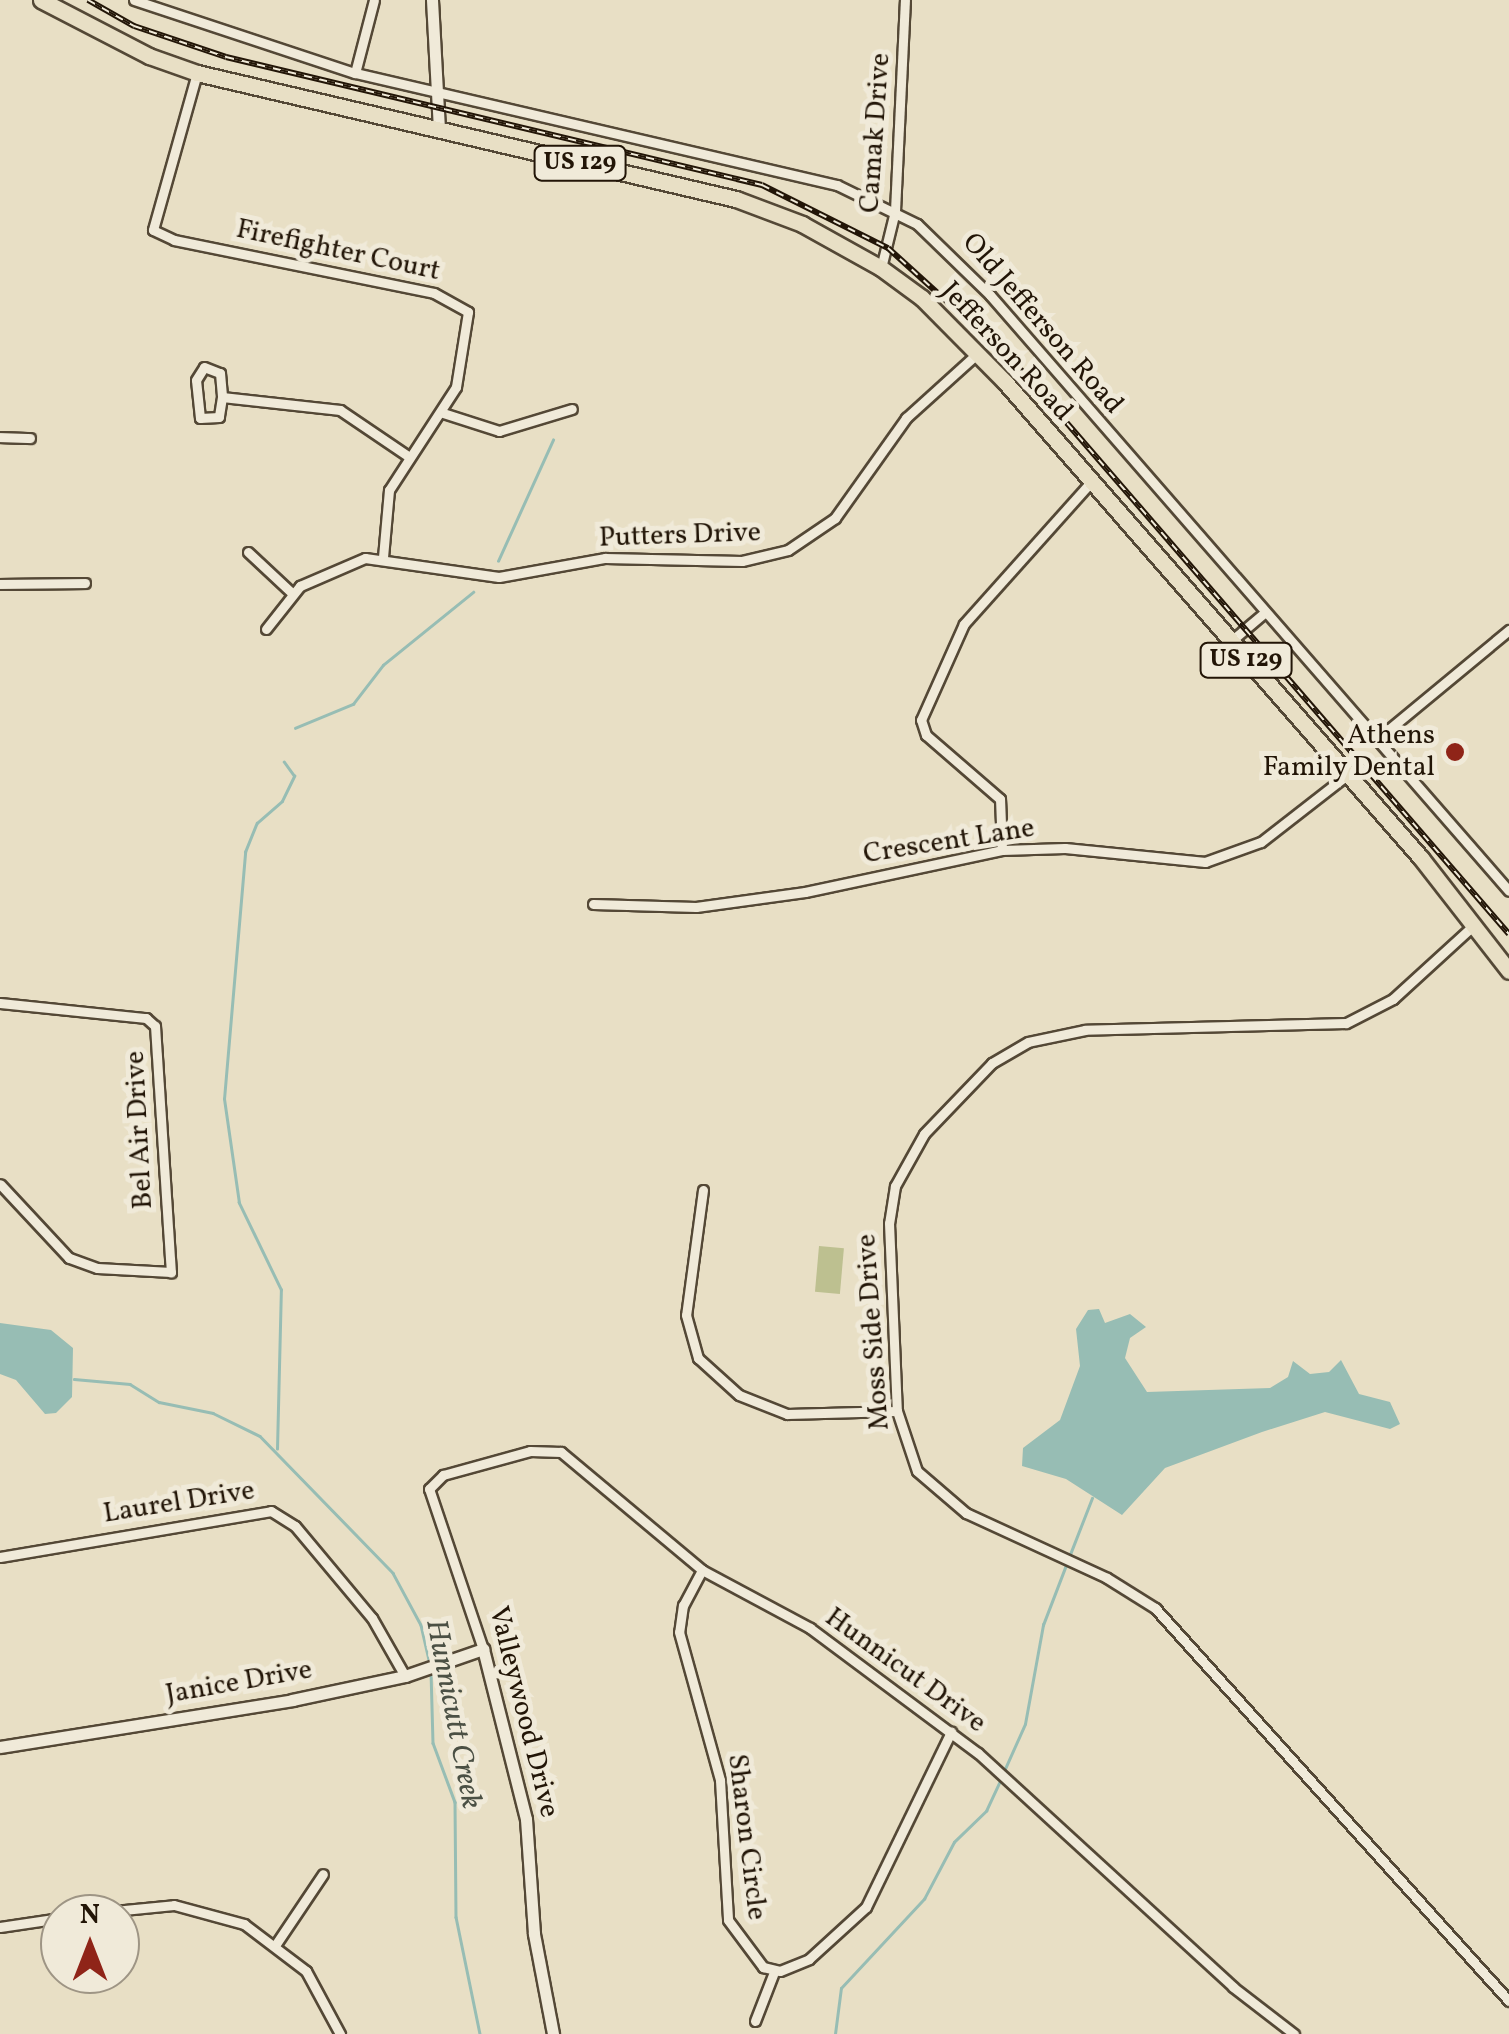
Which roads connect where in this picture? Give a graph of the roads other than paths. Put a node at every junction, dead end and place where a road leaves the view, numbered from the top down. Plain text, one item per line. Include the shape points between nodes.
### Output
1 (40, 0) edge
2 (134, 0) edge
3 (374, 0) edge
4 (432, 0) edge
5 (905, 0) edge
6 (355, 72) junction
7 (197, 73) junction
8 (439, 92) junction
9 (440, 130) junction
10 (895, 212) junction
11 (881, 268) junction
12 (978, 352) junction
13 (222, 397) junction
14 (572, 409) dead end
15 (442, 412) junction
16 (0, 437) edge
17 (30, 438) dead end
18 (408, 456) junction
19 (1092, 482) junction
20 (248, 552) dead end
21 (383, 557) junction
22 (85, 583) dead end
23 (0, 584) edge
24 (292, 593) junction
25 (1263, 614) junction
26 (266, 630) dead end
27 (1509, 630) edge
28 (1230, 642) junction
29 (1376, 740) junction
30 (1347, 775) junction
31 (1002, 850) junction
32 (1509, 891) edge
33 (593, 904) dead end
34 (1475, 924) junction
35 (1509, 971) edge
36 (0, 1004) edge
37 (0, 1184) edge
38 (703, 1190) dead end
39 (897, 1411) junction
40 (443, 1475) joint
41 (0, 1557) edge
42 (702, 1570) junction
43 (483, 1649) junction
44 (405, 1676) junction
45 (951, 1732) junction
46 (0, 1748) edge
47 (324, 1874) dead end
48 (140, 1910) edge
49 (40, 1921) edge
50 (0, 1927) edge
51 (276, 1944) junction
52 (774, 1972) junction
53 (1509, 2001) edge
54 (755, 2020) dead end
55 (340, 2034) edge
56 (553, 2034) edge
57 (1294, 2034) edge

1 - 7 highway, Jefferson Road / US 129
2 - 6 street, Old Jefferson Road
3 - 6 street
4 - 8 street
5 - 10 street, Camak Drive
6 - 8 street, Old Jefferson Road
7 - 9 highway, Jefferson Road / US 129
7 - 15 street, Firefighter Court via 154,230 463,304 468,317 460,373
8 - 9 street
8 - 10 street, Old Jefferson Road via 805,176
9 - 11 highway, Jefferson Road / US 129 via 742,201 802,224
10 - 11 street, Camak Drive
10 - 25 street, Old Jefferson Road via 942,243 978,281
11 - 12 highway, Jefferson Road / US 129
12 - 19 highway, Jefferson Road / US 129
12 - 21 street, Putters Drive via 906,418 835,518 773,556 618,557 500,577
13 - 13 street via 220,373 204,366 196,380 200,418 218,417
13 - 18 street via 340,410
14 - 15 street via 499,432
15 - 18 street, Firefighter Court
16 - 17 street
18 - 21 street, Firefighter Court via 386,503
19 - 28 highway, Jefferson Road / US 129
19 - 31 street via 964,624 921,720 926,735 1000,799
20 - 24 street
21 - 24 street, Putters Drive via 331,568
22 - 23 street
24 - 26 street, Putters Drive
25 - 28 street
25 - 29 street, Old Jefferson Road
27 - 29 street
28 - 30 highway, Jefferson Road / US 129
29 - 32 street, Old Jefferson Road
30 - 31 street, Crescent Lane via 1261,842 1220,858 1188,864 1065,848
30 - 34 highway, Jefferson Road / US 129
31 - 33 street, Crescent Lane via 715,904
34 - 35 highway, Jefferson Road / US 129
34 - 39 street, Moss Side Drive via 1393,999 1346,1023 1062,1032 992,1063 924,1134 895,1186 889,1223
36 - 37 street, Bel Air Drive via 146,1018 155,1026 171,1272 98,1268 69,1258
38 - 39 street via 686,1315 698,1358 740,1395 786,1414
39 - 53 street, Moss Side Drive via 908,1456 947,1502 1117,1584 1168,1620
40 - 42 street, Hunnicut Drive via 530,1451 561,1452
40 - 43 street, Valleywood Drive via 431,1484 428,1504 462,1574
41 - 44 street, Laurel Drive via 271,1511 295,1526 372,1618
42 - 45 street, Hunnicut Drive via 810,1628
42 - 52 street, Sharon Circle via 683,1606 679,1632 720,1780 728,1920 750,1955
43 - 44 street, Janice Drive
43 - 56 street, Valleywood Drive via 524,1806 534,1934
44 - 46 street, Janice Drive
45 - 52 street via 866,1907 809,1959
45 - 57 street, Hunnicut Drive
47 - 51 street
48 - 51 street via 190,1907 231,1918
49 - 50 street
51 - 55 street via 314,1982
52 - 54 street

